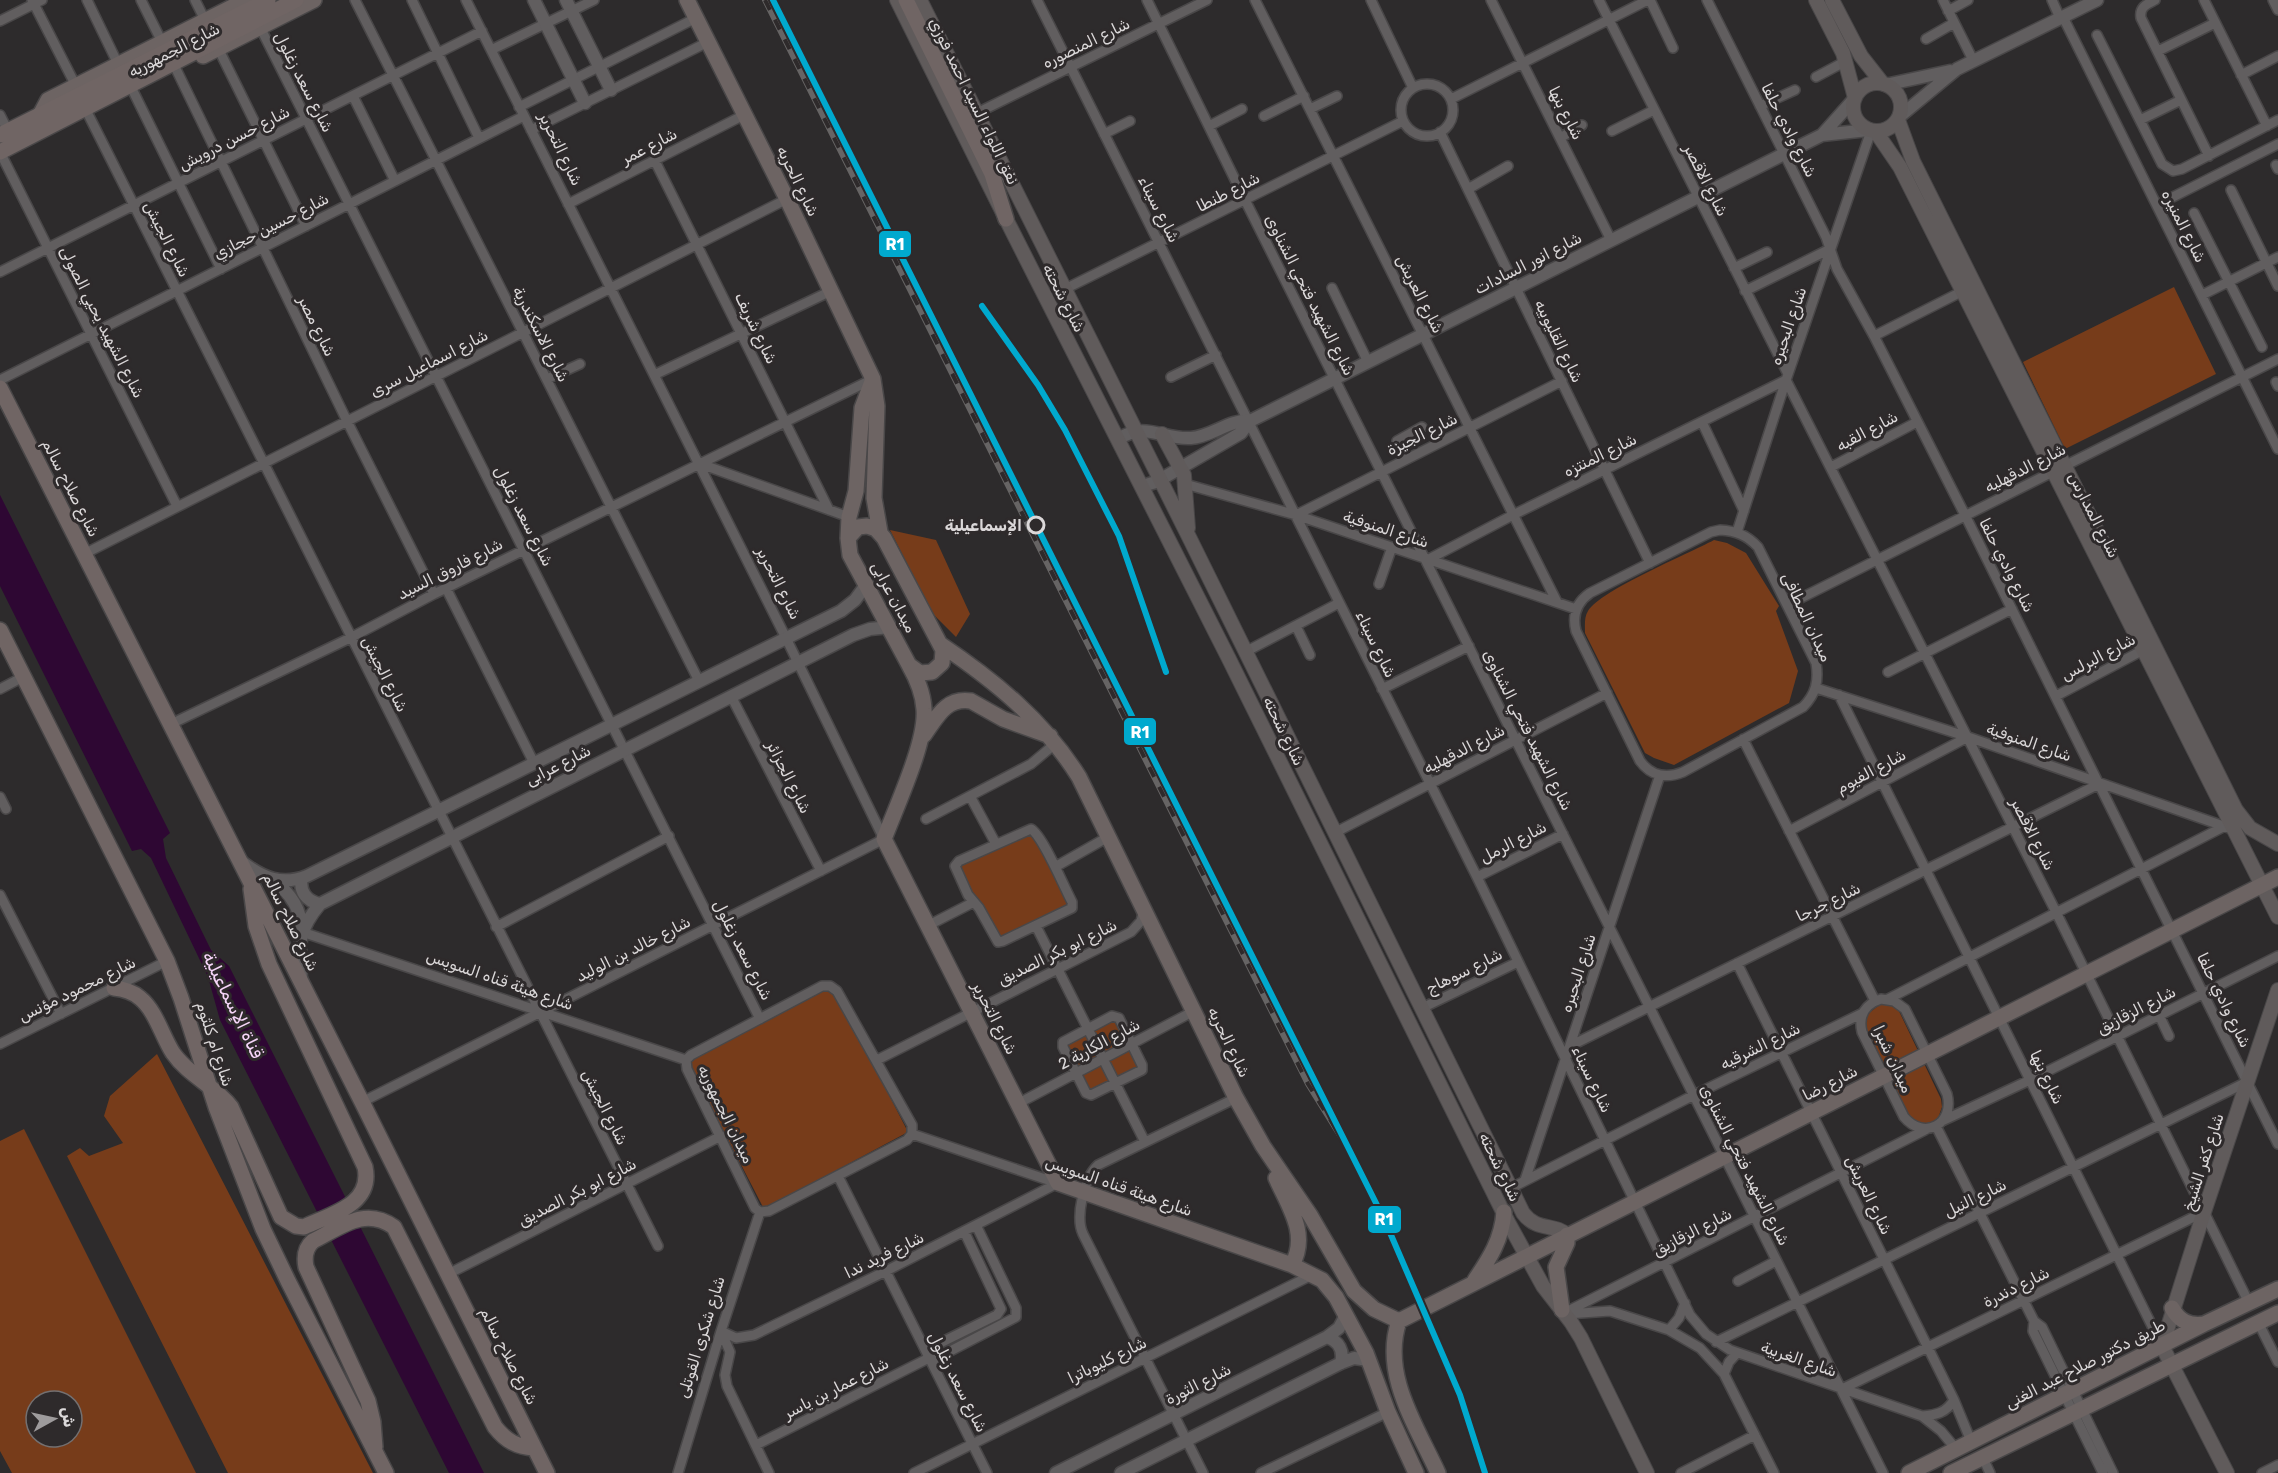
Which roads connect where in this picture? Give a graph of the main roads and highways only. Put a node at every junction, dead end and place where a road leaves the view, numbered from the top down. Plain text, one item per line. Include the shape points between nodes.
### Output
1 (246, 0) edge
2 (267, 0) edge
3 (296, 0) edge
4 (314, 0) edge
5 (687, 0) edge
6 (897, 0) edge
7 (906, 0) edge
8 (920, 0) edge
9 (1816, 0) edge
10 (1832, 0) edge
11 (1884, 84) junction
12 (1855, 98) junction
13 (1898, 118) junction
14 (45, 121) junction
15 (1872, 131) junction
16 (4, 133) edge
17 (0, 152) edge
18 (1006, 219) junction
19 (873, 379) junction
20 (0, 388) edge
21 (1162, 434) road end
22 (2059, 468) junction
23 (880, 532) junction
24 (848, 538) junction
25 (1190, 538) junction
26 (0, 630) edge
27 (940, 644) junction
28 (2149, 647) junction
29 (909, 665) junction
30 (920, 740) junction
31 (1053, 740) junction
32 (2278, 844) edge
33 (2278, 877) edge
34 (251, 881) junction
35 (2262, 885) junction
36 (2278, 917) edge
37 (114, 988) road end
38 (2278, 990) edge
39 (209, 1087) junction
40 (1263, 1146) junction
41 (1059, 1183) joint
42 (1523, 1213) junction
43 (1506, 1217) junction
44 (1567, 1235) junction
45 (1526, 1255) junction
46 (1292, 1265) junction
47 (1475, 1281) junction
48 (2278, 1289) edge
49 (2172, 1308) junction
50 (1564, 1312) junction
51 (2278, 1313) edge
52 (1399, 1320) junction
53 (2204, 1324) junction
54 (2162, 1346) junction
55 (2172, 1365) junction
56 (1398, 1384) junction
57 (1381, 1390) junction
58 (534, 1448) junction
59 (375, 1453) junction
60 (1429, 1453) junction
61 (1413, 1467) edge
62 (386, 1473) edge
63 (547, 1473) edge
64 (1437, 1473) edge
65 (1647, 1473) edge
66 (1909, 1473) edge
67 (1951, 1473) edge
68 (2228, 1473) edge

1 - 14 main road, شارع الجمهوريه via 48,100
2 - 14 highway, شارع الجمهوريه
3 - 14 highway, شارع الجمهوريه
4 - 14 main road, شارع الجمهوريه via 64,125
5 - 19 main road, شارع الحريه
6 - 18 main road, شارع شحته
7 - 18 highway, نفق اللواء السيد احمد فوزي via 992,174
8 - 25 main road, شارع شحته
9 - 12 main road via 1846,61
10 - 11 main road via 1861,56
11 - 12 main road via 1866,86
11 - 13 main road via 1899,98
12 - 15 main road via 1855,117
13 - 15 main road via 1891,128
13 - 22 main road, شارع المدارس via 1913,161
14 - 16 highway, شارع الجمهوريه
14 - 17 highway, شارع الجمهوريه
15 - 22 main road, شارع المدارس via 1900,167
18 - 43 main road, شارع شحته
19 - 23 main road, شارع الحريه via 878,406 874,498
19 - 24 main road via 862,408
20 - 34 highway, شارع صلاح سالم
21 - 25 main road via 1181,467
22 - 28 main road, شارع المدارس
23 - 24 main road via 862,526
23 - 27 main road, ميدان عرابى
24 - 29 main road, ميدان عرابى via 850,555
25 - 42 main road, شارع شحته
26 - 39 highway, شارع ام كلثوم via 167,962
27 - 29 main road via 944,657 932,672 920,673
27 - 31 main road, شارع الحريه via 1020,705
28 - 32 main road, شارع المدارس via 2240,816 2256,832
28 - 35 main road, شارع المدارس via 2229,828
29 - 30 main road via 923,697 925,712
30 - 31 main road via 947,705 963,700
30 - 41 main road, شارع التحرير via 884,839
31 - 40 main road, شارع الحريه via 1079,777
33 - 35 main road, شارع رضا
34 - 39 highway via 256,926 269,964 365,1167 366,1185 357,1201 304,1227 287,1222 281,1217 234,1112
34 - 58 highway, شارع صلاح سالم
35 - 36 main road, شارع المدارس
35 - 44 main road, شارع رضا
37 - 39 highway via 124,989 148,1006 174,1054
38 - 49 main road, شارع كفر الشيخ
39 - 59 highway, شارع ام كلثوم via 264,1229
40 - 46 main road via 1298,1230 1300,1244
40 - 52 main road, شارع الحريه via 1354,1290 1374,1309
41 - 46 main road, شارع هيئة قناه السويس
42 - 43 main road
42 - 44 main road, شارع شحته via 1535,1224
43 - 45 main road, شارع شحته
43 - 47 main road via 1495,1250
44 - 45 main road, شارع رضا
44 - 50 main road via 1556,1267
45 - 47 main road, شارع رضا
45 - 50 main road, شارع شحته via 1543,1286
46 - 57 main road, شارع هيئة قناه السويس via 1314,1274 1329,1287
47 - 52 main road, شارع رضا
48 - 53 main road, طريق دكتور صلاح عبد الغنى
49 - 53 main road via 2189,1324
49 - 54 main road, شارع كفر الشيخ
50 - 65 main road, شارع شحته via 1581,1338
51 - 55 main road
52 - 56 main road via 1393,1351
53 - 54 main road, طريق دكتور صلاح عبد الغنى
54 - 55 main road, شارع بنها
54 - 66 main road, طريق دكتور صلاح عبد الغنى
55 - 67 main road
55 - 68 main road, شارع بنها
56 - 57 main road
56 - 60 main road
57 - 61 main road
58 - 59 highway via 509,1441 495,1427 394,1227 380,1219 363,1217 313,1241 306,1251 306,1267 368,1401
58 - 63 highway, شارع صلاح سالم
59 - 62 highway, شارع ام كلثوم
60 - 61 main road
60 - 64 main road

